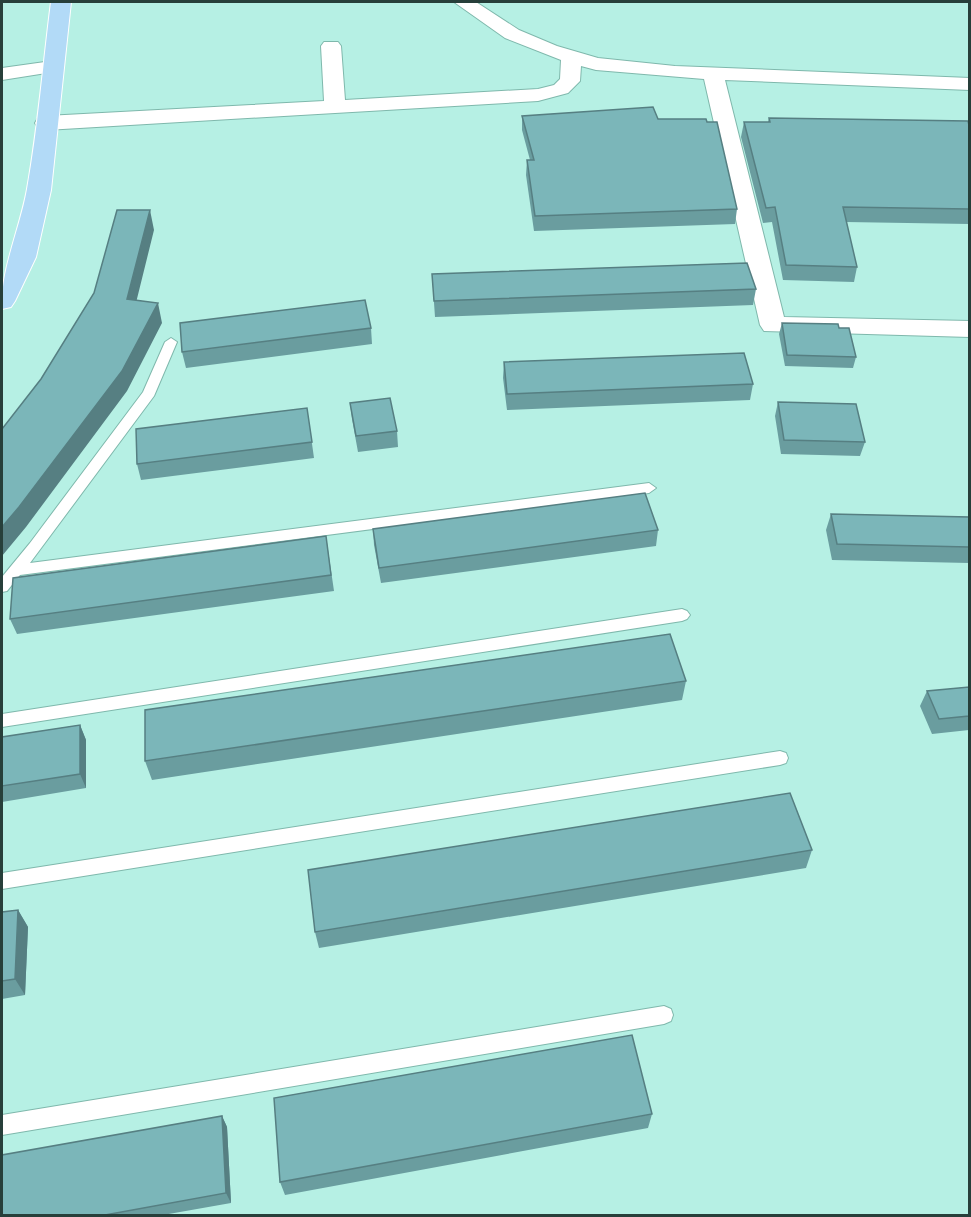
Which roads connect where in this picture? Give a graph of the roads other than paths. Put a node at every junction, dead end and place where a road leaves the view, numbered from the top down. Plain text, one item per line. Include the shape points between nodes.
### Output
1 (61, 2) edge
2 (464, 2) edge
3 (331, 46) dead end
4 (571, 56) junction
5 (52, 67) junction
6 (2, 74) edge
7 (713, 74) junction
8 (969, 87) edge
9 (335, 108) junction
10 (46, 123) junction
11 (2, 301) edge
12 (969, 329) edge
13 (171, 342) dead end
14 (650, 488) dead end
15 (16, 570) junction
16 (2, 587) edge
17 (682, 615) dead end
18 (2, 721) edge
19 (780, 758) dead end
20 (2, 881) edge
21 (664, 1015) dead end
22 (2, 1125) edge

1 - 5 main road
2 - 4 street via 512,34
3 - 9 street
4 - 7 street via 596,64
4 - 9 street via 570,81 561,89 538,95
5 - 6 street
5 - 10 main road
7 - 8 street
7 - 12 street via 773,325
9 - 10 street
10 - 11 main road via 39,190 23,256
13 - 15 lane via 149,393
14 - 15 lane
15 - 16 lane
17 - 18 lane
19 - 20 lane
21 - 22 lane

